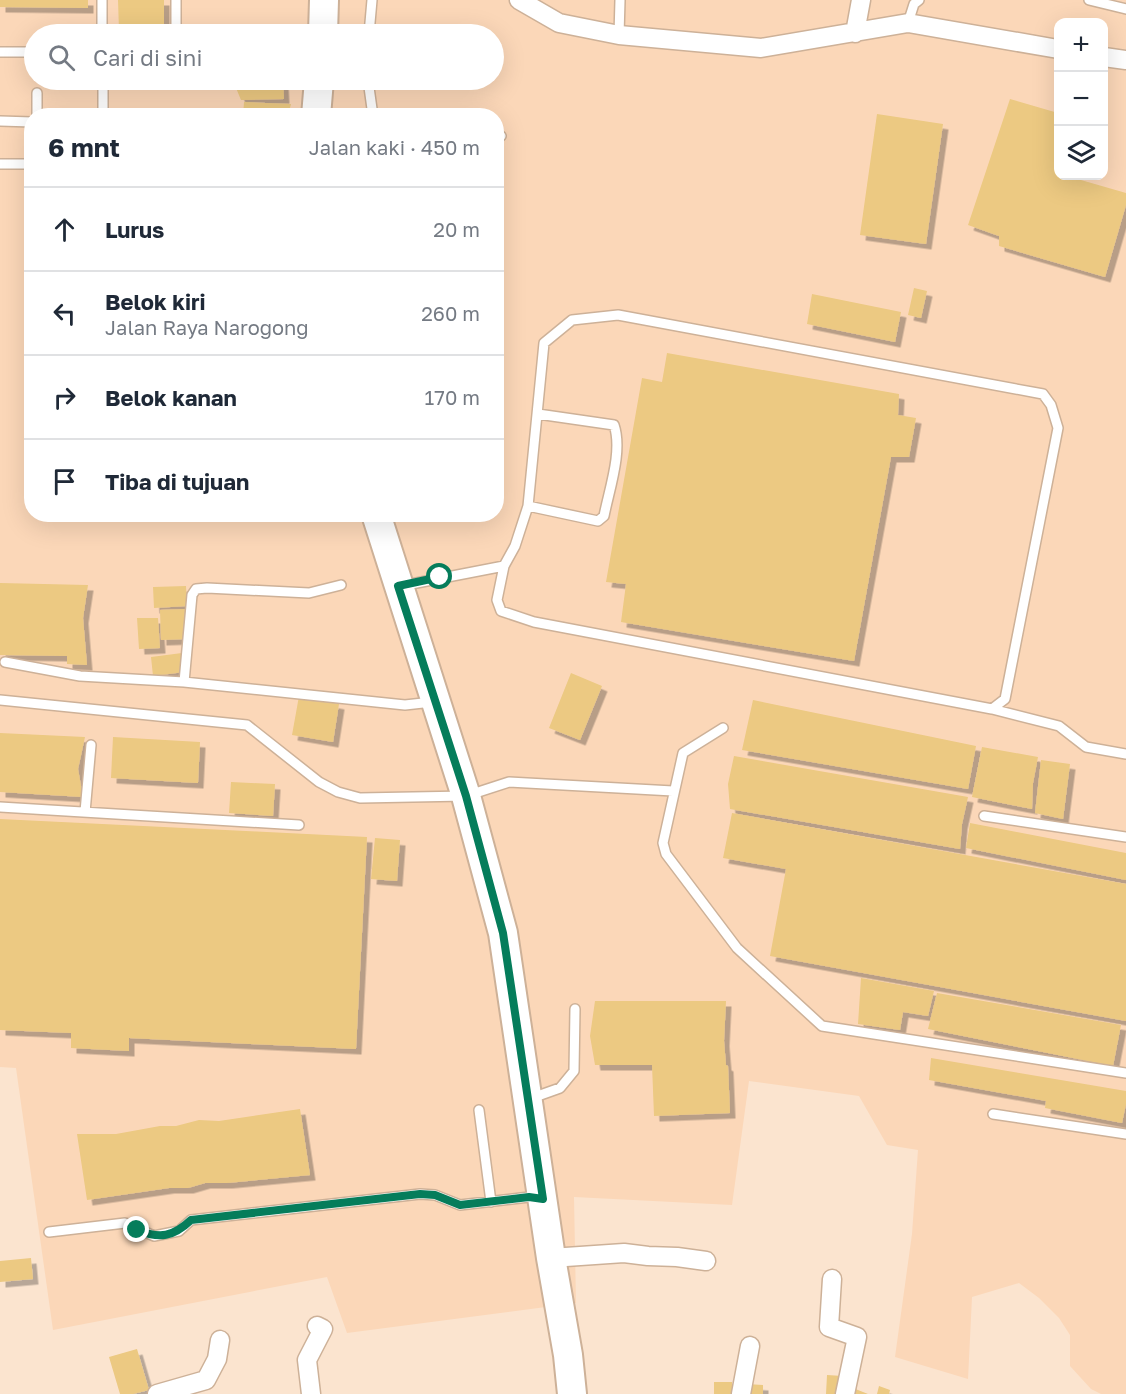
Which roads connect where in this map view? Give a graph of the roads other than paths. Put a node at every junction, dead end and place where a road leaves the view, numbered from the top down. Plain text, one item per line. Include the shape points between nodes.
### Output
1 (102, 0) edge
2 (176, 0) edge
3 (324, 0) edge
4 (372, 0) edge
5 (519, 0) edge
6 (620, 0) edge
7 (861, 0) edge
8 (919, 0) edge
9 (1089, 0) edge
10 (1126, 9) edge
11 (908, 23) junction
12 (102, 24) edge
13 (176, 24) edge
14 (323, 24) edge
15 (370, 24) edge
16 (855, 33) junction
17 (619, 35) junction
18 (1054, 48) edge
19 (0, 52) edge
20 (24, 52) edge
21 (1108, 58) edge
22 (1126, 60) edge
23 (103, 90) edge
24 (318, 90) edge
25 (369, 90) edge
26 (37, 93) dead end
27 (37, 108) edge
28 (103, 108) edge
29 (317, 108) edge
30 (372, 108) edge
31 (0, 121) edge
32 (24, 122) edge
33 (0, 164) edge
34 (24, 164) edge
35 (538, 414) junction
36 (528, 506) junction
37 (378, 522) edge
38 (504, 566) junction
39 (341, 585) dead end
40 (398, 586) junction
41 (4, 662) dead end
42 (184, 682) junction
43 (0, 699) edge
44 (434, 702) junction
45 (992, 709) junction
46 (723, 728) dead end
47 (91, 745) dead end
48 (1126, 754) edge
49 (673, 791) junction
50 (466, 796) junction
51 (0, 807) edge
52 (85, 812) junction
53 (984, 816) dead end
54 (299, 825) dead end
55 (1126, 837) edge
56 (575, 1008) dead end
57 (1126, 1072) edge
58 (529, 1100) junction
59 (479, 1110) dead end
60 (993, 1114) dead end
61 (1126, 1134) edge
62 (543, 1199) junction
63 (491, 1202) junction
64 (49, 1232) dead end
65 (551, 1258) junction
66 (706, 1261) dead end
67 (832, 1279) dead end
68 (317, 1326) dead end
69 (220, 1340) dead end
70 (750, 1346) dead end
71 (209, 1387) edge
72 (157, 1394) edge
73 (311, 1394) edge
74 (572, 1394) edge
75 (741, 1394) edge
76 (846, 1394) edge

1 - 12 lane
2 - 13 lane
3 - 14 main road
4 - 15 lane
5 - 17 street via 559,23
6 - 17 lane
7 - 16 street
8 - 11 lane
9 - 10 lane
11 - 16 street
11 - 18 street
16 - 17 street via 761,48
19 - 20 lane
21 - 22 street
23 - 28 lane
24 - 29 main road
25 - 30 lane
26 - 27 lane
31 - 32 lane
33 - 34 lane
35 - 36 lane
35 - 36 lane via 614,425 617,451 604,516 598,520
35 - 45 lane via 544,343 572,320 618,315 1043,394 1052,405 1058,428 1005,699
36 - 38 lane
37 - 40 main road
38 - 40 lane
38 - 45 lane via 497,600 501,611 534,622
39 - 42 lane via 309,593 196,590 192,595
40 - 44 main road
41 - 42 lane via 80,676
42 - 44 lane via 405,705
43 - 50 lane via 238,723 256,730 319,782 338,792 360,798
44 - 50 main road
45 - 48 lane via 1059,726 1086,747
46 - 49 lane via 682,753
47 - 52 lane
49 - 50 lane via 510,782
49 - 57 lane via 663,843 666,854 737,948 822,1026
50 - 58 main road via 503,933
51 - 52 lane
52 - 54 lane
53 - 55 lane
56 - 58 lane via 574,1071 560,1088
58 - 62 main road
59 - 63 lane
60 - 61 lane
62 - 63 lane
62 - 65 main road
63 - 64 lane via 460,1205 435,1195 420,1194 191,1220 179,1231 154,1236 125,1223
65 - 66 street via 624,1252
65 - 74 main road
67 - 76 street via 829,1327 857,1337
68 - 73 street via 323,1329 308,1360
69 - 71 street
70 - 75 street
71 - 72 street

